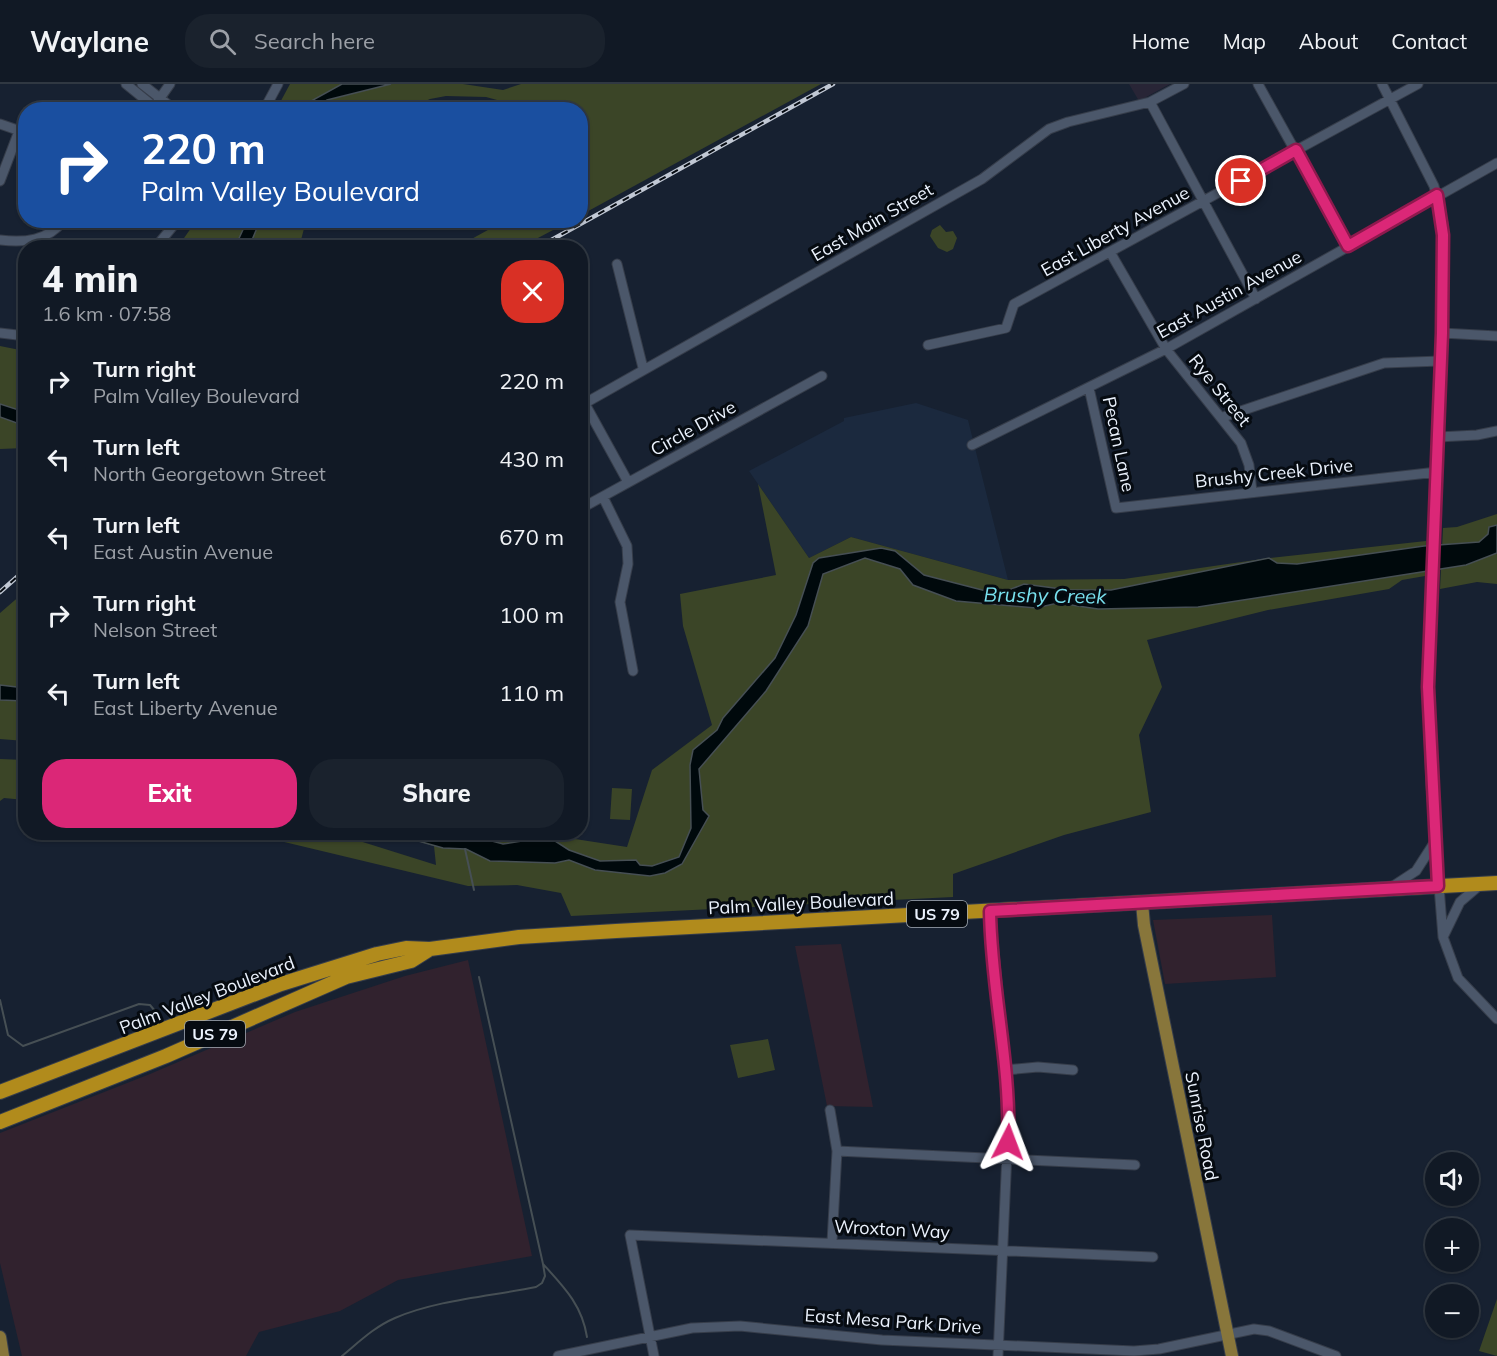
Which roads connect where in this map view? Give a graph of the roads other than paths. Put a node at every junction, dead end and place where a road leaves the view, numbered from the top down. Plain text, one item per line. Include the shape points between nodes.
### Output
1 (126, 84) edge
2 (142, 84) edge
3 (170, 84) edge
4 (278, 84) edge
5 (1184, 84) edge
6 (1258, 84) edge
7 (1382, 84) edge
8 (1418, 84) edge
9 (160, 98) junction
10 (1390, 99) junction
11 (147, 102) edge
12 (158, 102) edge
13 (165, 102) edge
14 (268, 102) edge
15 (1150, 102) junction
16 (0, 123) edge
17 (18, 130) edge
18 (18, 141) edge
19 (1296, 150) junction
20 (1497, 163) edge
21 (0, 181) edge
22 (1437, 195) junction
23 (1204, 201) junction
24 (53, 228) edge
25 (171, 228) edge
26 (0, 240) edge
27 (34, 240) edge
28 (162, 240) edge
29 (18, 241) edge
30 (1348, 246) junction
31 (1110, 252) junction
32 (617, 264) dead end
33 (1256, 299) junction
34 (0, 333) edge
35 (1442, 333) junction
36 (18, 335) edge
37 (1497, 336) edge
38 (928, 345) dead end
39 (1166, 349) junction
40 (1441, 361) junction
41 (643, 368) junction
42 (822, 376) dead end
43 (1089, 388) junction
44 (588, 402) edge
45 (588, 414) edge
46 (1223, 417) junction
47 (1497, 431) edge
48 (1438, 437) junction
49 (972, 445) dead end
50 (1437, 472) junction
51 (628, 482) junction
52 (1252, 492) junction
53 (603, 497) junction
54 (588, 505) edge
55 (1116, 508) joint
56 (633, 671) dead end
57 (1435, 841) junction
58 (1497, 883) edge
59 (1482, 884) junction
60 (1438, 886) junction
61 (1388, 889) junction
62 (1142, 903) junction
63 (990, 911) junction
64 (1443, 937) junction
65 (430, 949) junction
66 (244, 999) junction
67 (1497, 1019) edge
68 (166, 1056) junction
69 (1006, 1070) junction
70 (1073, 1070) dead end
71 (0, 1092) edge
72 (830, 1110) dead end
73 (0, 1122) edge
74 (837, 1151) junction
75 (1007, 1159) junction
76 (1135, 1165) dead end
77 (832, 1242) junction
78 (1003, 1250) junction
79 (1153, 1257) dead end
80 (1227, 1334) junction
81 (650, 1336) junction
82 (0, 1337) edge
83 (998, 1345) junction
84 (2, 1351) edge
85 (1172, 1351) edge
86 (1091, 1352) edge
87 (558, 1356) edge
88 (654, 1356) edge
89 (998, 1356) edge
90 (1232, 1356) edge
91 (1336, 1356) edge

1 - 11 street
2 - 9 street
3 - 9 street
4 - 14 street
5 - 15 street, East Main Street
6 - 19 street
7 - 10 street
8 - 10 street, East Liberty Avenue
9 - 12 street
9 - 13 street
10 - 19 street, East Liberty Avenue
10 - 22 street
15 - 23 street
15 - 41 street, East Main Street via 1049,129 982,179
16 - 17 street
18 - 21 street
19 - 23 street, East Liberty Avenue
19 - 30 street
20 - 22 street, East Austin Avenue
22 - 30 street, East Austin Avenue
22 - 35 street via 1443,235
23 - 31 street, East Liberty Avenue
23 - 33 street
24 - 27 street
25 - 28 street
26 - 29 street
30 - 33 street, East Austin Avenue
31 - 38 street, East Liberty Avenue via 1014,304 1006,328
31 - 39 street, Rye Street
32 - 41 street
33 - 39 street, East Austin Avenue
34 - 36 street
35 - 37 street
35 - 40 street
39 - 43 street, East Austin Avenue
39 - 46 street, Rye Street
40 - 46 street via 1384,363
40 - 48 street
41 - 44 street, East Main Street
42 - 51 street, Circle Drive
43 - 49 street, East Austin Avenue
43 - 55 street, Pecan Lane
45 - 51 street
46 - 52 street, Rye Street via 1246,454
47 - 48 street
48 - 50 street
50 - 52 street, Brushy Creek Drive
50 - 57 street via 1428,687
51 - 53 street, Circle Drive
52 - 55 street, Brushy Creek Drive
53 - 54 street, Circle Drive
53 - 56 street via 627,546 628,564 620,602
57 - 60 street
57 - 61 street via 1416,871
58 - 59 highway, Palm Valley Boulevard / US 79
59 - 60 highway, Palm Valley Boulevard / US 79
59 - 64 street via 1460,902
60 - 61 highway, Palm Valley Boulevard / US 79
60 - 64 street
61 - 62 highway, Palm Valley Boulevard / US 79
62 - 63 highway, Palm Valley Boulevard / US 79
62 - 80 main road, Sunrise Road via 1185,1137
63 - 65 highway, Palm Valley Boulevard / US 79 via 564,934
63 - 69 street
64 - 67 street via 1458,978
65 - 66 highway, Palm Valley Boulevard / US 79 via 406,948 377,954
65 - 68 highway, Palm Valley Boulevard / US 79 via 411,961 336,981
66 - 68 highway via 237,1018 170,1047
66 - 71 highway, Palm Valley Boulevard / US 79
68 - 73 highway, Palm Valley Boulevard / US 79
69 - 70 street
69 - 75 street
72 - 74 street
74 - 75 street
74 - 77 street
75 - 76 street
75 - 78 street
77 - 78 street, Wroxton Way
77 - 81 street, Wroxton Way via 630,1235
78 - 79 street, Wroxton Way
78 - 83 street
80 - 85 street, East Mesa Park Drive
80 - 90 main road, Sunrise Road
80 - 91 street, East Mesa Park Drive via 1264,1330
81 - 83 street, East Mesa Park Drive via 692,1328 740,1326 882,1340
81 - 87 street, East Mesa Park Drive
81 - 88 street
82 - 84 main road
83 - 86 street, East Mesa Park Drive
83 - 89 street
85 - 86 street, East Mesa Park Drive

